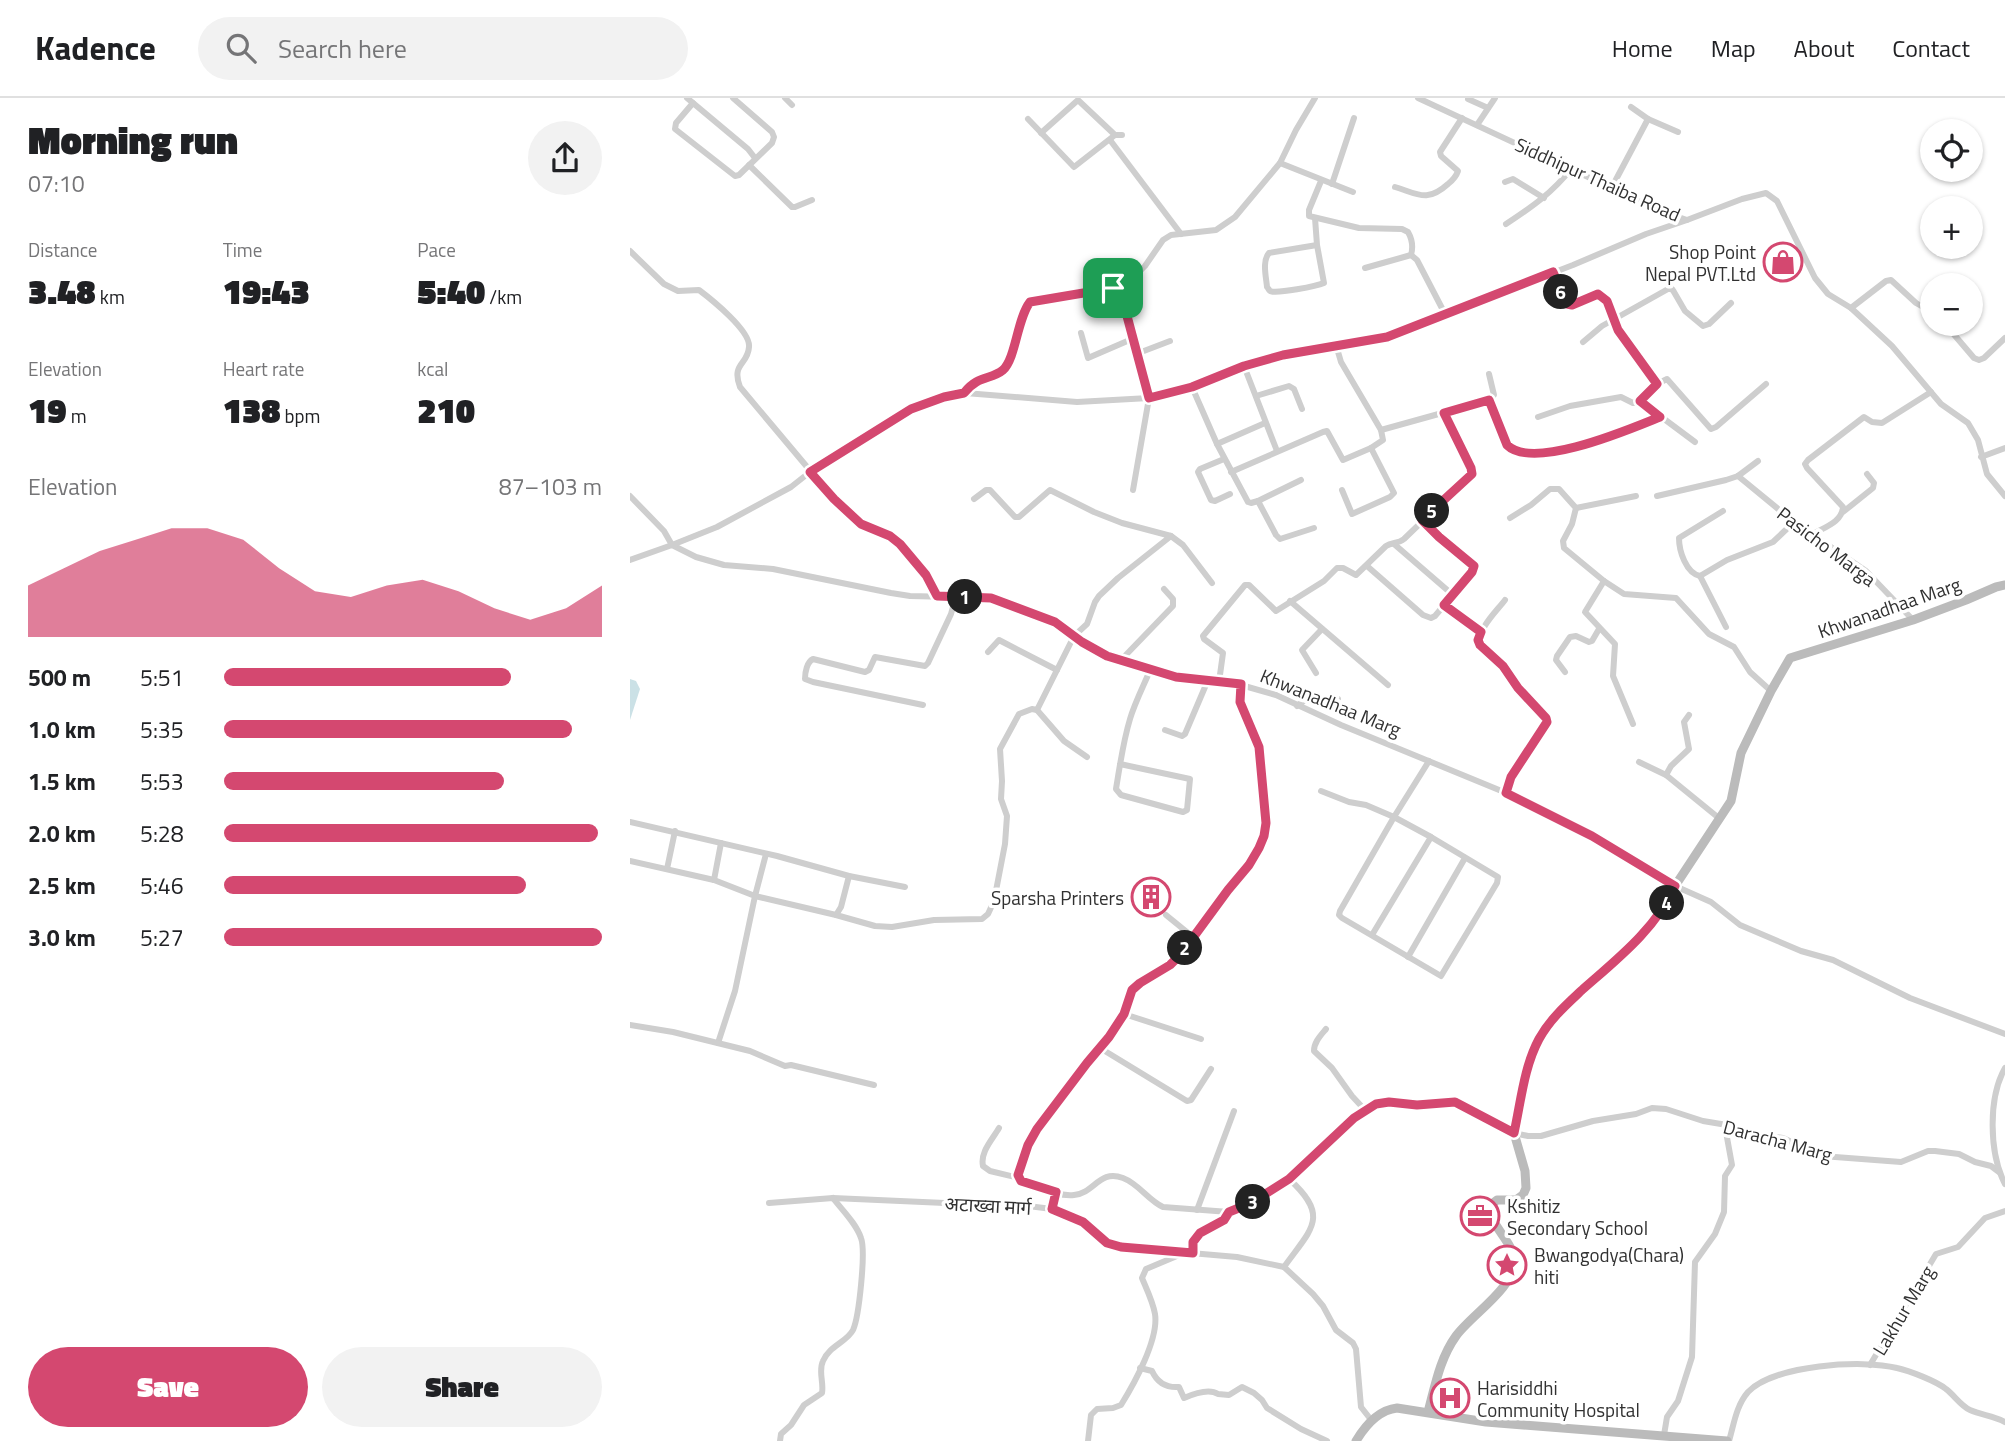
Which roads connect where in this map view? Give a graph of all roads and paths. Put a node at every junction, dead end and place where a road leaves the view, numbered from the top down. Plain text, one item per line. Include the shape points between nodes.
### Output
1 (733, 98) edge
2 (785, 98) edge
3 (1315, 98) edge
4 (1418, 98) edge
5 (1495, 98) edge
6 (1468, 99) edge
7 (690, 101) edge
8 (792, 105) dead end
9 (1631, 107) dead end
10 (1488, 108) junction
11 (1354, 118) dead end
12 (1462, 118) junction
13 (1028, 119) dead end
14 (1648, 119) junction
15 (1477, 125) junction
16 (1041, 132) junction
17 (1678, 132) dead end
18 (1116, 136) junction
19 (755, 158) junction
20 (1280, 163) junction
21 (749, 165) junction
22 (1572, 168) junction
23 (1321, 181) junction
24 (1505, 182) dead end
25 (1332, 184) junction
26 (1395, 187) dead end
27 (1612, 187) junction
28 (1353, 192) dead end
29 (1544, 198) junction
30 (812, 200) dead end
31 (1315, 218) junction
32 (1687, 220) junction
33 (1506, 224) dead end
34 (1181, 234) junction
35 (1317, 245) junction
36 (630, 251) edge
37 (1411, 255) junction
38 (1365, 268) dead end
39 (1553, 272) junction
40 (1113, 288) junction
41 (1731, 303) dead end
42 (1920, 305) edge
43 (1851, 309) junction
44 (1445, 314) junction
45 (1614, 319) junction
46 (1081, 333) dead end
47 (1956, 336) edge
48 (2005, 338) edge
49 (1132, 339) junction
50 (1170, 341) dead end
51 (1583, 342) dead end
52 (1336, 345) junction
53 (1136, 354) junction
54 (1244, 366) junction
55 (1489, 374) dead end
56 (1657, 384) junction
57 (1766, 384) dead end
58 (1192, 387) junction
59 (1931, 392) junction
60 (964, 393) junction
61 (1256, 396) junction
62 (1149, 398) junction
63 (1489, 400) junction
64 (1640, 401) junction
65 (1302, 409) dead end
66 (1444, 413) junction
67 (1538, 416) dead end
68 (1660, 417) junction
69 (1265, 422) junction
70 (1381, 430) junction
71 (1695, 442) dead end
72 (1217, 444) junction
73 (1371, 448) junction
74 (2005, 448) edge
75 (1277, 451) junction
76 (1981, 457) junction
77 (1224, 459) junction
78 (1758, 461) dead end
79 (810, 472) junction
80 (1231, 472) junction
81 (1867, 474) dead end
82 (1738, 476) junction
83 (1301, 480) dead end
84 (1133, 490) dead end
85 (1342, 490) dead end
86 (1230, 494) dead end
87 (630, 496) edge
88 (1636, 496) dead end
89 (1657, 496) dead end
90 (2005, 496) edge
91 (974, 499) dead end
92 (1258, 500) junction
93 (1576, 508) junction
94 (1723, 511) dead end
95 (1843, 512) junction
96 (1510, 518) dead end
97 (1422, 520) junction
98 (1794, 522) junction
99 (1314, 528) dead end
100 (1813, 534) junction
101 (1171, 536) junction
102 (1394, 544) junction
103 (672, 545) junction
104 (630, 559) edge
105 (1367, 566) junction
106 (1700, 576) junction
107 (1604, 581) junction
108 (1212, 583) dead end
109 (2005, 585) edge
110 (1164, 589) dead end
111 (1453, 595) junction
112 (937, 596) junction
113 (956, 596) junction
114 (1505, 600) dead end
115 (1290, 601) junction
116 (1444, 605) junction
117 (1913, 620) junction
118 (1726, 627) dead end
119 (1322, 629) junction
120 (1599, 629) junction
121 (1481, 632) junction
122 (1074, 636) junction
123 (988, 652) dead end
124 (1121, 660) junction
125 (1151, 668) junction
126 (1057, 670) junction
127 (1565, 672) dead end
128 (1316, 673) dead end
129 (1208, 680) junction
130 (1219, 682) junction
131 (1241, 684) junction
132 (1388, 685) dead end
133 (1771, 691) junction
134 (1338, 699) dead end
135 (923, 705) dead end
136 (1297, 706) junction
137 (1037, 710) junction
138 (1689, 715) dead end
139 (1633, 724) dead end
140 (1165, 730) dead end
141 (1087, 757) dead end
142 (1429, 761) junction
143 (1639, 762) dead end
144 (1120, 764) junction
145 (1666, 775) junction
146 (1321, 791) dead end
147 (1506, 793) junction
148 (1394, 817) junction
149 (1720, 818) junction
150 (630, 822) edge
151 (675, 831) junction
152 (1431, 836) junction
153 (722, 843) junction
154 (766, 854) junction
155 (1465, 858) junction
156 (630, 861) edge
157 (667, 869) junction
158 (849, 876) junction
159 (714, 880) junction
160 (1675, 886) junction
161 (905, 887) dead end
162 (755, 896) junction
163 (836, 915) junction
164 (1166, 915) dead end
165 (1372, 935) junction
166 (1193, 937) junction
167 (1408, 957) junction
168 (1124, 1014) junction
169 (630, 1025) edge
170 (1326, 1029) dead end
171 (2005, 1034) edge
172 (1201, 1039) dead end
173 (718, 1043) junction
174 (1100, 1048) junction
175 (2005, 1068) edge
176 (1211, 1069) dead end
177 (874, 1085) dead end
178 (1365, 1110) junction
179 (1234, 1111) dead end
180 (1727, 1125) junction
181 (999, 1128) dead end
182 (1514, 1133) junction
183 (1999, 1172) junction
184 (1019, 1178) junction
185 (1289, 1179) junction
186 (2005, 1184) edge
187 (1056, 1192) junction
188 (833, 1198) junction
189 (769, 1203) dead end
190 (1052, 1209) junction
191 (1197, 1210) junction
192 (1229, 1212) junction
193 (2005, 1212) edge
194 (1189, 1253) junction
195 (1284, 1267) junction
196 (1870, 1365) junction
197 (1140, 1368) junction
198 (1428, 1412) junction
199 (1372, 1421) junction
200 (2005, 1422) edge
201 (1595, 1430) junction
202 (1664, 1435) junction
203 (780, 1441) edge
204 (1088, 1441) edge
205 (1327, 1441) edge
206 (1356, 1441) edge
207 (1594, 1441) edge
208 (1728, 1441) edge

1 - 19 street via 774,137
2 - 8 street
3 - 20 street
4 - 12 street, Siddhipur Thaiba Road
5 - 10 street
6 - 10 street
7 - 19 street
7 - 21 street via 675,129 735,176
9 - 14 street
10 - 15 street
11 - 25 street
12 - 15 street, Siddhipur Thaiba Road
12 - 26 street via 1440,152 1458,171 1457,176 1435,195
13 - 16 street
14 - 17 street
14 - 27 street
15 - 22 street, Siddhipur Thaiba Road
16 - 18 street via 1074,167
16 - 18 street via 1078,100
18 - 34 street
19 - 21 street
20 - 23 street
20 - 34 street via 1226,224 1216,230
21 - 30 street via 792,207
22 - 27 street, Siddhipur Thaiba Road
22 - 29 street
23 - 25 street
23 - 31 street via 1308,214
24 - 29 street via 1513,179
25 - 28 street
27 - 32 street, Siddhipur Thaiba Road
29 - 33 street
31 - 35 street
31 - 37 street via 1359,228 1402,229 1408,232
32 - 39 street
32 - 43 street, Siddhipur Thaiba Road via 1766,194 1777,201 1815,278
34 - 40 street via 1163,240 1138,273
35 - 35 street via 1269,253 1265,262 1269,290 1324,283
36 - 79 street via 664,284 678,291 699,290 740,327 750,343 736,377 740,387
37 - 38 street
37 - 44 street
39 - 44 street
39 - 45 street via 1567,304 1598,294 1607,301
40 - 49 street
40 - 60 street via 1030,302 1003,370
41 - 45 street via 1703,326 1668,289
42 - 43 street via 1891,280
43 - 59 street, Siddhipur Thaiba Road via 1892,346
44 - 52 street via 1387,337
45 - 51 street
45 - 56 street
46 - 49 street via 1088,358
47 - 48 street via 1979,360
49 - 53 street
50 - 53 street
52 - 54 street
52 - 70 street via 1341,362
53 - 62 street
54 - 58 street
54 - 61 street
55 - 63 street via 1494,395
56 - 57 street via 1667,379 1711,429
56 - 64 street
58 - 62 street
58 - 72 street
59 - 76 street, Siddhipur Thaiba Road via 1968,423
59 - 95 street via 1882,423 1864,417 1805,464
60 - 62 street via 1077,402
60 - 79 street via 911,409
61 - 65 street via 1289,386
61 - 69 street
62 - 84 street
63 - 66 street
63 - 68 street via 1507,445 1529,454 1574,448
64 - 67 street via 1621,397
64 - 68 street
66 - 70 street
66 - 97 street via 1472,474
68 - 71 street
69 - 72 street
69 - 75 street
70 - 73 street via 1383,440
72 - 77 street
73 - 75 street via 1343,460 1327,431
73 - 85 street via 1394,493 1352,514
74 - 76 street
75 - 80 street
76 - 90 street, Siddhipur Thaiba Road via 1987,474
77 - 80 street
77 - 86 street via 1198,472 1211,500
78 - 82 street
79 - 103 street via 717,527
79 - 112 street via 861,524 900,544
80 - 92 street via 1248,502
81 - 95 street via 1874,488
82 - 89 street
82 - 98 street, Pasicho Marga
83 - 92 street
87 - 103 street
88 - 93 street
91 - 101 street via 990,490 1019,517 1051,490 1122,523
92 - 99 street via 1280,539
93 - 96 street via 1555,487
93 - 107 street via 1564,548
94 - 106 street via 1679,538 1690,572
95 - 100 street via 1837,522
97 - 102 street
97 - 111 street via 1474,566
98 - 100 street, Pasicho Marga
98 - 106 street via 1773,542 1727,559
100 - 117 street, Pasicho Marga via 1866,571
101 - 108 street
101 - 122 street via 1095,601 1087,624
102 - 105 street
102 - 111 street
103 - 104 street
103 - 112 street, Khwanadhaa Marg via 724,565 773,569 910,596
105 - 115 street via 1356,575 1337,568
105 - 116 street via 1428,618
106 - 118 street
107 - 120 street via 1585,612
107 - 133 street via 1624,594 1676,598 1709,634 1734,647 1750,672
109 - 117 street, Khwanadhaa Marg
110 - 124 street via 1173,606
111 - 116 street
112 - 113 street, Khwanadhaa Marg
113 - 122 street, Khwanadhaa Marg via 1010,604 1055,622
113 - 135 street via 925,666 875,657 865,672 813,659 805,676 813,682
114 - 121 street
115 - 119 street
115 - 130 street via 1276,611 1245,585 1203,636 1223,653
116 - 121 street
117 - 133 street, Khwanadhaa Marg via 1790,658
119 - 128 street via 1302,650
119 - 132 street
120 - 127 street via 1589,642 1570,637 1556,660
120 - 139 street via 1615,644 1613,676
121 - 147 street via 1480,645 1503,666 1547,722 1511,777
122 - 124 street, Khwanadhaa Marg
122 - 126 street
123 - 126 street via 999,640
124 - 125 street, Khwanadhaa Marg
125 - 129 street, Khwanadhaa Marg via 1176,677
125 - 144 street via 1131,717
126 - 137 street
129 - 130 street, Khwanadhaa Marg
129 - 140 street via 1185,734
130 - 131 street, Khwanadhaa Marg
131 - 136 street, Khwanadhaa Marg
131 - 166 street via 1240,702 1259,747 1264,836 1249,865
133 - 149 street, Khwanadhaa Marg via 1741,753 1731,801
134 - 136 street via 1310,697
136 - 142 street, Khwanadhaa Marg
137 - 141 street via 1064,741
137 - 163 street via 1019,714 1000,749 1001,799 1007,816 1001,870 988,914 982,919 934,920 892,928
138 - 145 street via 1684,722 1689,749
142 - 147 street, Khwanadhaa Marg
142 - 148 street
143 - 145 street
144 - 144 street via 1116,789 1121,795 1187,810 1190,779
145 - 149 street
146 - 148 street
147 - 160 street, Khwanadhaa Marg via 1592,836
148 - 152 street
148 - 165 street via 1339,915
149 - 160 street, Khwanadhaa Marg
150 - 151 street
151 - 153 street
151 - 157 street
152 - 155 street
152 - 165 street
153 - 154 street
153 - 159 street
154 - 158 street
154 - 162 street
155 - 167 street
155 - 167 street via 1498,877 1497,883 1441,976
156 - 157 street
157 - 159 street
158 - 161 street
158 - 163 street
159 - 162 street
160 - 171 street via 1711,902 1740,925
160 - 182 street, Khwanadhaa Marg via 1657,918 1561,1010 1540,1038 1526,1072
162 - 163 street
162 - 173 street via 735,991
164 - 166 street
165 - 167 street
166 - 168 street via 1170,965 1132,990
168 - 172 street
168 - 174 street
169 - 173 street
170 - 178 street via 1314,1051
173 - 177 street via 785,1066
174 - 176 street via 1187,1101
174 - 184 street via 1037,1129
175 - 183 street via 1996,1087 1993,1115
178 - 182 street via 1389,1102 1455,1102
178 - 185 street
179 - 191 street
180 - 182 street, Daracha Marg via 1652,1108 1541,1136
180 - 183 street, Daracha Marg via 1744,1133 1783,1138 1830,1157 1901,1162 1935,1151 1959,1154
180 - 202 street via 1732,1165 1725,1176 1724,1212 1695,1262 1692,1357
181 - 184 street via 986,1149 983,1166
182 - 198 street, Khwanadhaa Marg via 1526,1188 1516,1200 1497,1200 1488,1207 1514,1258 1513,1271 1506,1285 1456,1335 1440,1365
183 - 186 street
184 - 187 street
185 - 192 street
185 - 195 street via 1309,1200 1313,1217 1306,1239
187 - 190 street
187 - 191 street via 1077,1195 1102,1177 1113,1175 1163,1207
188 - 189 street, अटाख्वा मार्ग
188 - 190 street, अटाख्वा मार्ग via 996,1202
188 - 203 street via 861,1238 857,1314 852,1333 828,1352 821,1364 822,1393 804,1405
190 - 194 street, अटाख्वा मार्ग via 1083,1222 1107,1243
191 - 192 street
192 - 194 street via 1224,1220 1200,1233
193 - 196 street, Lakhur Marg via 1985,1219 1958,1247 1936,1254
194 - 195 street, अटाख्वा मार्ग
194 - 197 street via 1153,1265 1142,1278 1156,1316 1155,1334
195 - 199 street via 1323,1306 1336,1330 1353,1343 1361,1407
196 - 200 street via 1896,1367 1944,1387 1968,1409
196 - 208 street via 1814,1367 1763,1381 1739,1405
197 - 204 street via 1121,1405 1097,1409 1091,1415
197 - 205 street via 1152,1371 1170,1387 1179,1387 1184,1398 1209,1390 1229,1395 1242,1387 1262,1399 1267,1408
198 - 199 street via 1391,1409
198 - 201 street via 1486,1422
199 - 206 street
201 - 202 street
201 - 207 street
202 - 208 street

